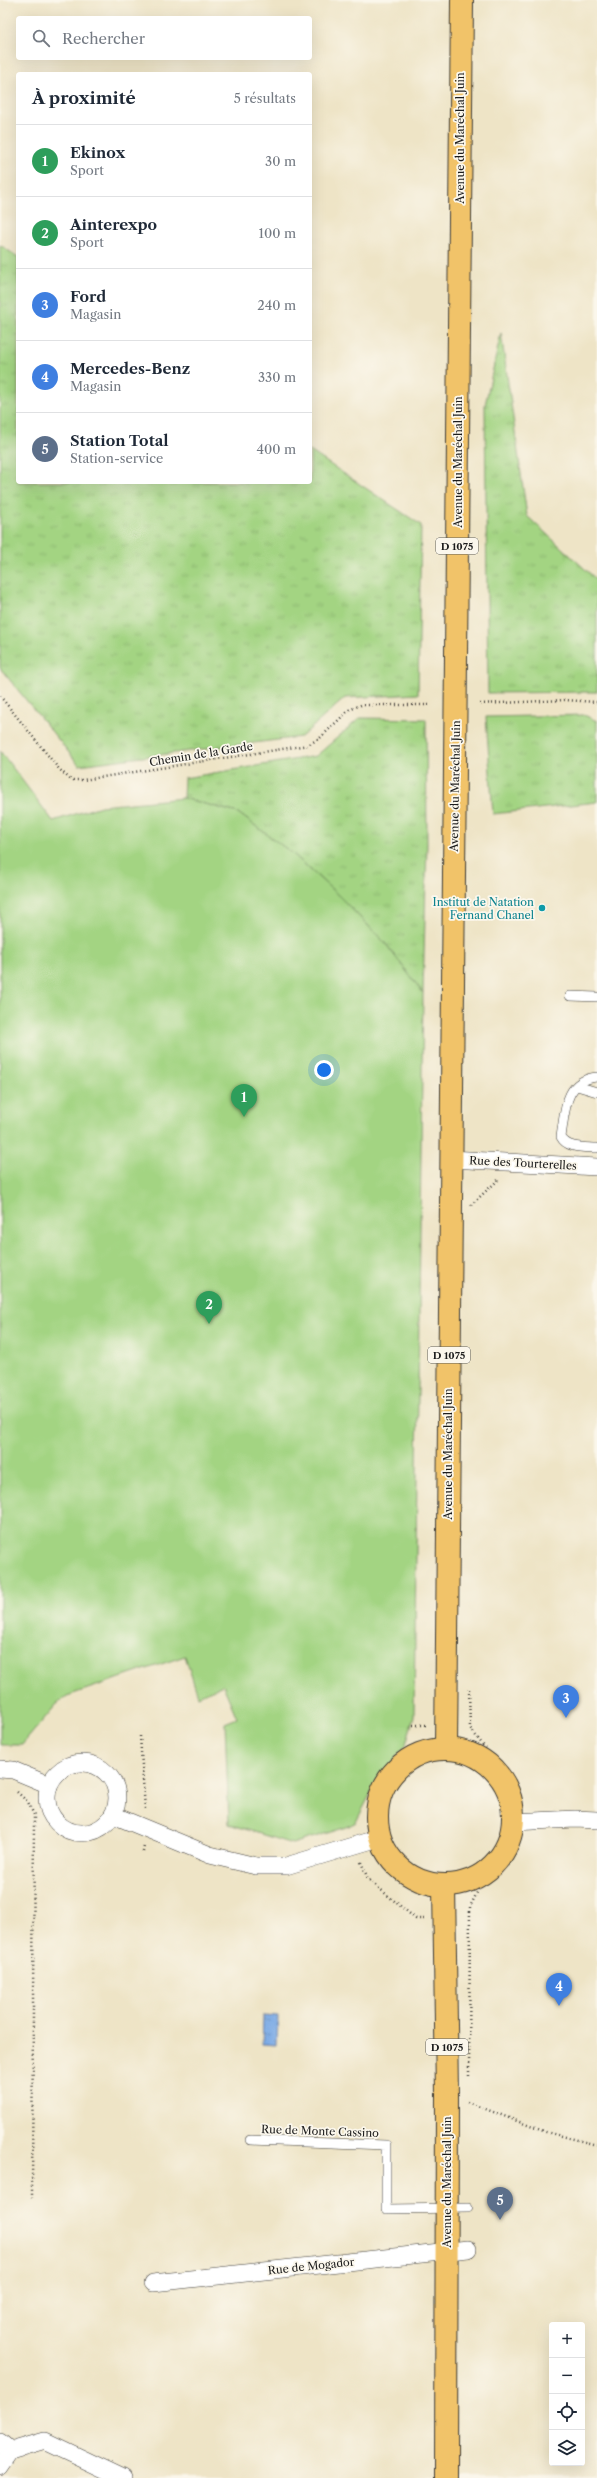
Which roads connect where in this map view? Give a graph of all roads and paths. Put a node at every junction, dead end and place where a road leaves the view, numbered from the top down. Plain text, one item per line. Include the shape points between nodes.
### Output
1 (462, 0) edge
2 (0, 696) edge
3 (597, 702) edge
4 (480, 704) dead end
5 (431, 705) dead end
6 (570, 996) dead end
7 (597, 997) edge
8 (597, 1077) edge
9 (577, 1086) junction
10 (597, 1092) edge
11 (597, 1148) edge
12 (450, 1159) junction
13 (597, 1167) edge
14 (470, 1728) dead end
15 (140, 1736) dead end
16 (446, 1749) junction
17 (0, 1769) edge
18 (18, 1772) junction
19 (49, 1785) junction
20 (514, 1786) dead end
21 (113, 1815) junction
22 (597, 1820) edge
23 (513, 1822) junction
24 (146, 1829) junction
25 (379, 1838) junction
26 (354, 1846) junction
27 (143, 1852) dead end
28 (511, 1852) dead end
29 (444, 1885) junction
30 (469, 1916) junction
31 (444, 1918) junction
32 (469, 2079) dead end
33 (447, 2094) junction
34 (469, 2094) dead end
35 (469, 2102) junction
36 (469, 2110) dead end
37 (250, 2140) dead end
38 (597, 2145) edge
39 (32, 2198) dead end
40 (458, 2209) junction
41 (458, 2251) junction
42 (153, 2283) dead end
43 (6, 2446) edge
44 (0, 2467) edge
45 (123, 2478) edge
46 (446, 2478) edge

1 - 12 main road, Avenue du Maréchal Juin / D 1075
2 - 5 path, Chemin de la Garde via 59,769 71,780 308,745 324,734 349,710 361,705
3 - 4 path via 564,700
6 - 7 lane
8 - 9 lane
9 - 10 lane
9 - 11 lane via 566,1099 561,1137 572,1146
12 - 13 street, Rue des Tourterelles
12 - 16 main road, Avenue du Maréchal Juin / D 1075
14 - 20 path
15 - 24 path
16 - 23 main road via 468,1752 487,1763 507,1789
16 - 25 main road via 423,1752 403,1762 388,1779 378,1799 376,1822
17 - 18 street
18 - 19 street
18 - 39 path via 16,1792 28,1802 34,1815
19 - 21 street via 47,1796 53,1817 60,1825 71,1831 95,1831 106,1824
19 - 21 street via 62,1769 71,1764 82,1763 102,1769 115,1785 117,1805
21 - 24 street
22 - 23 street
23 - 29 main road via 507,1844 491,1868 466,1881
24 - 26 street via 210,1855 256,1866 286,1866
24 - 27 path
25 - 26 street
25 - 29 main road via 395,1864 409,1876 426,1883
26 - 31 path via 368,1880 416,1919
28 - 30 path via 483,1880 470,1907
29 - 31 main road, Avenue du Maréchal Juin / D 1075
30 - 31 path
30 - 32 path
31 - 33 main road, Avenue du Maréchal Juin / D 1075
33 - 35 path
33 - 40 main road, Avenue du Maréchal Juin / D 1075
34 - 35 path
35 - 36 path
35 - 38 path via 546,2132
37 - 40 lane, Rue de Monte Cassino via 386,2145 386,2209
40 - 41 main road, Avenue du Maréchal Juin / D 1075
41 - 42 street, Rue de Mogador
41 - 46 main road, Avenue du Maréchal Juin / D 1075
43 - 44 street
43 - 45 street via 45,2441

